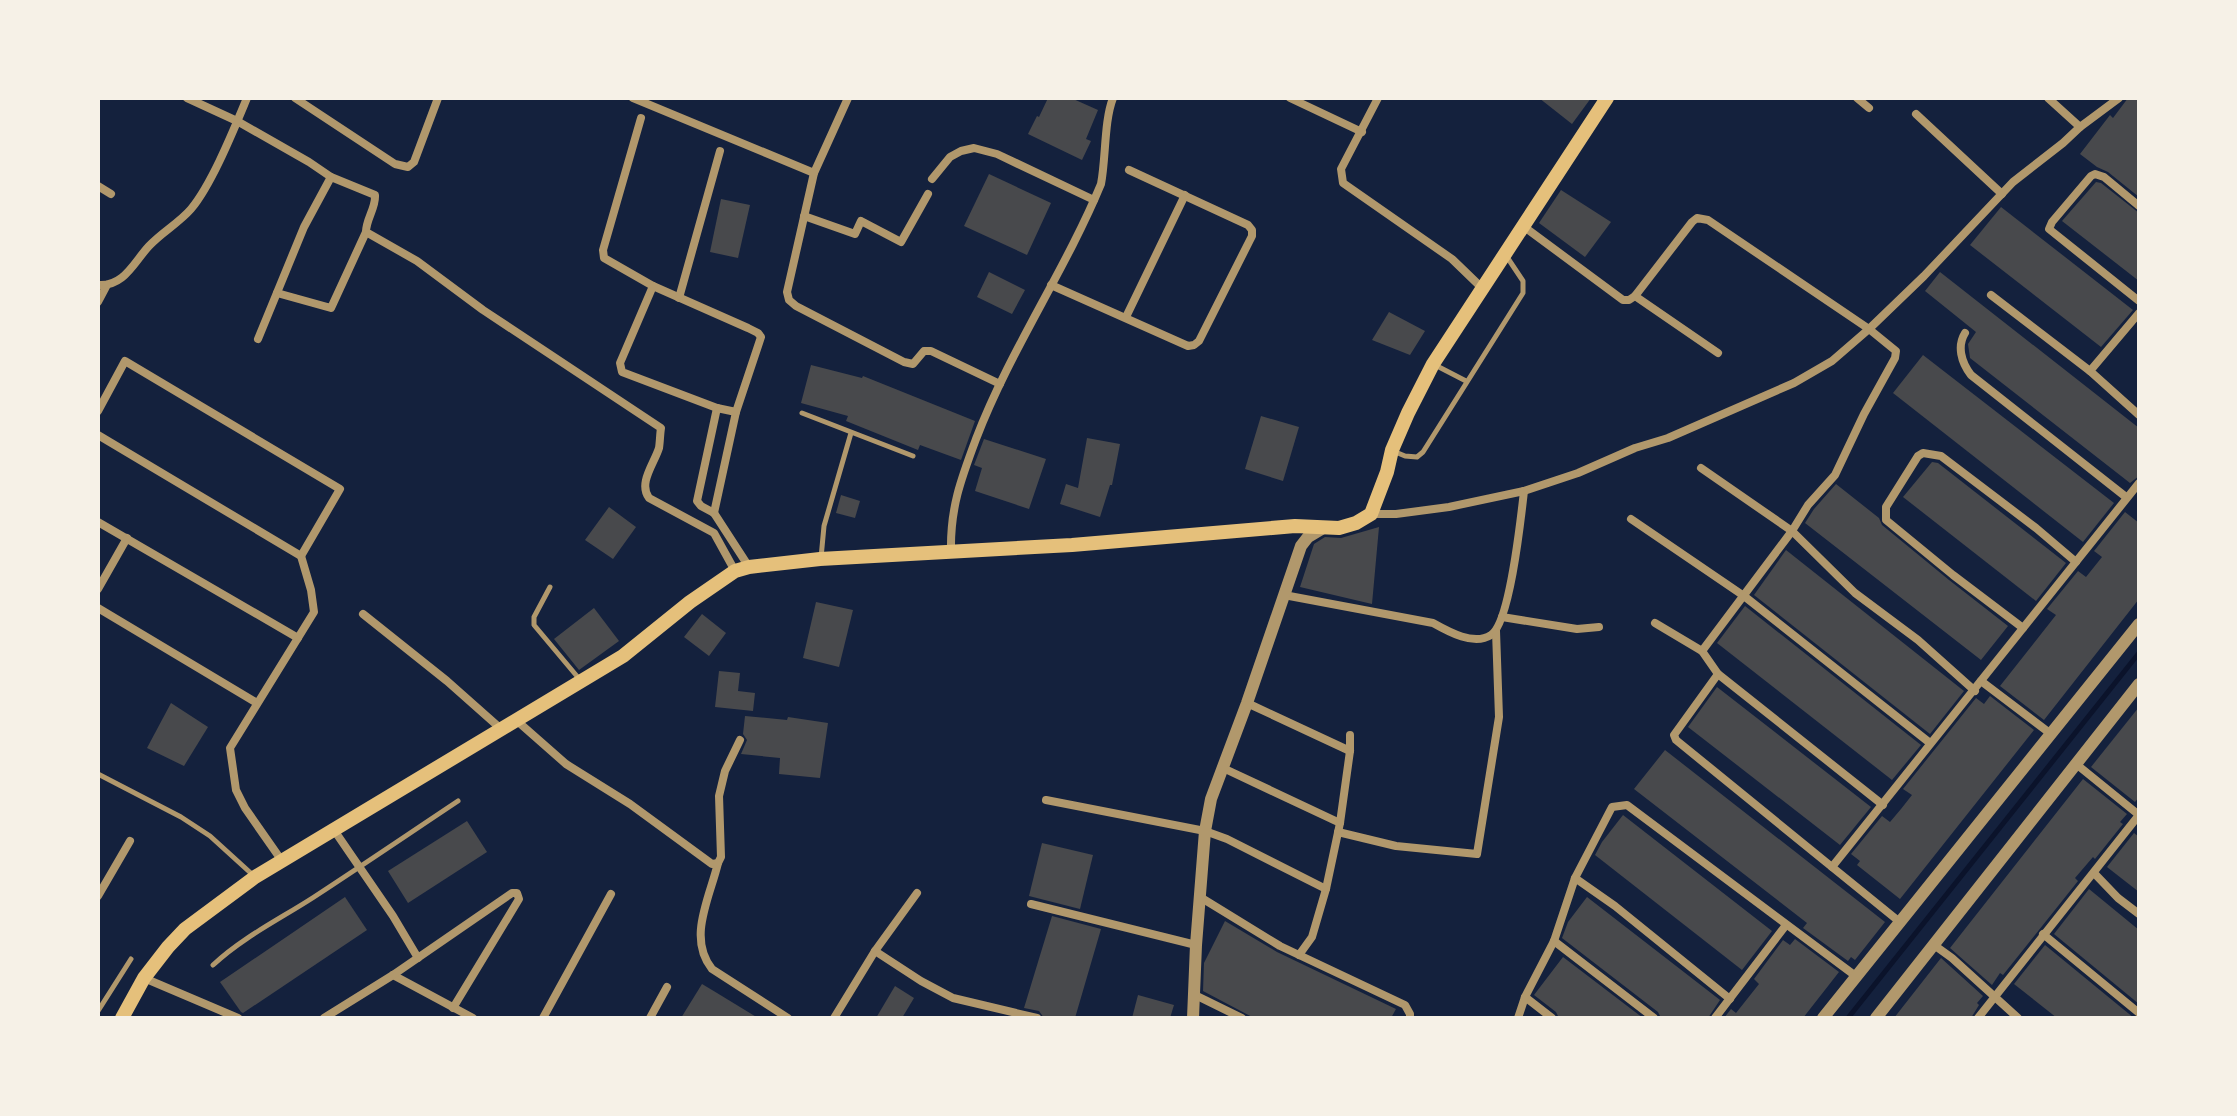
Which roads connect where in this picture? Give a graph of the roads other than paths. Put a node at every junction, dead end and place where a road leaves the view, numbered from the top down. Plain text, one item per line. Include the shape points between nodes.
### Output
1 (187, 98) edge
2 (247, 98) edge
3 (295, 98) edge
4 (438, 98) edge
5 (633, 98) edge
6 (848, 98) edge
7 (1113, 98) edge
8 (1290, 98) edge
9 (1378, 98) edge
10 (1607, 98) edge
11 (1857, 98) edge
12 (2048, 98) edge
13 (2119, 98) edge
14 (1869, 108) dead end
15 (1916, 114) dead end
16 (641, 118) dead end
17 (237, 121) junction
18 (2080, 127) junction
19 (1362, 132) junction
20 (720, 151) dead end
21 (1129, 170) dead end
22 (814, 173) junction
23 (331, 177) junction
24 (932, 179) dead end
25 (98, 186) edge
26 (111, 194) dead end
27 (928, 194) dead end
28 (2002, 194) junction
29 (1185, 195) junction
30 (1094, 200) junction
31 (2139, 206) edge
32 (804, 216) junction
33 (1523, 226) junction
34 (366, 232) junction
35 (1504, 253) junction
36 (1053, 282) junction
37 (103, 285) edge
38 (653, 286) junction
39 (1482, 288) junction
40 (277, 293) junction
41 (1991, 295) dead end
42 (1635, 296) junction
43 (679, 298) junction
44 (2139, 301) edge
45 (98, 302) edge
46 (2139, 313) edge
47 (1126, 317) junction
48 (1869, 329) junction
49 (1965, 333) dead end
50 (258, 339) dead end
51 (1718, 353) dead end
52 (1433, 364) junction
53 (2090, 371) junction
54 (1466, 381) junction
55 (1000, 384) junction
56 (717, 408) junction
57 (98, 411) edge
58 (736, 412) junction
59 (802, 413) dead end
60 (2139, 415) edge
61 (851, 433) junction
62 (98, 435) edge
63 (1392, 450) junction
64 (913, 456) dead end
65 (1701, 468) dead end
66 (2139, 483) edge
67 (1524, 491) junction
68 (2126, 497) junction
69 (714, 513) junction
70 (1371, 514) junction
71 (1631, 519) dead end
72 (98, 522) edge
73 (1323, 528) junction
74 (1792, 531) junction
75 (127, 538) junction
76 (951, 552) junction
77 (301, 556) junction
78 (820, 559) junction
79 (2076, 562) junction
80 (742, 569) junction
81 (550, 587) dead end
82 (98, 589) edge
83 (1284, 595) junction
84 (1744, 596) junction
85 (98, 608) edge
86 (363, 614) dead end
87 (1502, 617) junction
88 (1655, 623) dead end
89 (2139, 624) edge
90 (1599, 627) dead end
91 (2023, 628) junction
92 (1496, 631) junction
93 (298, 638) junction
94 (1702, 651) junction
95 (1718, 674) junction
96 (581, 681) junction
97 (1981, 681) junction
98 (2139, 684) edge
99 (1975, 691) junction
100 (257, 703) junction
101 (1247, 703) junction
102 (515, 719) junction
103 (500, 728) junction
104 (2051, 734) junction
105 (1350, 735) dead end
106 (740, 740) dead end
107 (1930, 743) junction
108 (1350, 751) junction
109 (2076, 764) junction
110 (1223, 768) junction
111 (98, 774) edge
112 (1046, 800) dead end
113 (458, 801) dead end
114 (1883, 805) junction
115 (2139, 815) edge
116 (1339, 828) junction
117 (334, 830) junction
118 (1205, 831) junction
119 (130, 841) dead end
120 (282, 861) junction
121 (718, 863) junction
122 (359, 867) junction
123 (1832, 867) junction
124 (2094, 873) junction
125 (255, 877) junction
126 (1575, 878) junction
127 (1326, 889) junction
128 (917, 893) dead end
129 (611, 894) dead end
130 (98, 896) edge
131 (1200, 897) junction
132 (1031, 904) dead end
133 (2139, 914) edge
134 (1901, 923) junction
135 (1786, 925) junction
136 (2043, 934) junction
137 (1554, 941) junction
138 (1196, 945) junction
139 (1934, 945) junction
140 (875, 951) junction
141 (1299, 955) junction
142 (418, 958) junction
143 (131, 959) dead end
144 (213, 965) dead end
145 (393, 975) junction
146 (1857, 977) junction
147 (144, 978) junction
148 (667, 987) dead end
149 (1193, 994) junction
150 (1525, 997) junction
151 (1995, 998) junction
152 (1730, 999) junction
153 (453, 1008) junction
154 (98, 1011) edge
155 (2139, 1013) edge
156 (122, 1018) edge
157 (238, 1018) edge
158 (324, 1018) edge
159 (473, 1018) edge
160 (543, 1018) edge
161 (650, 1018) edge
162 (788, 1018) edge
163 (834, 1018) edge
164 (1037, 1018) edge
165 (1193, 1018) edge
166 (1242, 1018) edge
167 (1410, 1018) edge
168 (1518, 1018) edge
169 (1552, 1018) edge
170 (1654, 1018) edge
171 (1715, 1018) edge
172 (1823, 1018) edge
173 (1876, 1018) edge
174 (1978, 1018) edge
175 (2018, 1018) edge

1 - 17 street
2 - 17 street
3 - 4 street via 395,164 408,167
5 - 22 street
6 - 22 street
7 - 30 street
8 - 19 street
9 - 19 street
10 - 33 main road
11 - 14 street
12 - 18 street
13 - 18 street
15 - 28 street
16 - 38 street via 603,255
17 - 23 street
17 - 37 street via 194,206 120,280
18 - 28 street
19 - 39 street via 1341,169 1343,183 1452,259
20 - 43 street
21 - 29 street
22 - 32 street
23 - 34 street via 375,195
23 - 40 street
24 - 30 street via 950,157 974,148
25 - 26 street
27 - 32 street via 901,242 861,221 855,234
28 - 48 street
29 - 47 street
29 - 47 street via 1248,225 1252,236 1194,345
30 - 36 street
31 - 44 street via 2095,174 2049,229
32 - 55 street via 787,292 796,306 904,362 913,364 924,351 931,351
33 - 35 main road
33 - 42 street via 1623,300
34 - 40 street via 331,308
34 - 80 street via 417,261 661,428 645,493 714,533
35 - 39 main road
35 - 54 lane via 1523,281 1523,293
36 - 47 street
36 - 55 street
37 - 45 street
38 - 43 street
38 - 56 street via 620,363 622,372
39 - 52 main road
40 - 50 street
41 - 53 street
42 - 48 street via 1697,218 1708,220
42 - 51 street
43 - 58 street via 760,335
46 - 53 street
48 - 67 street via 1832,361 1794,383 1668,438
48 - 74 street via 1893,347 1895,358 1835,475
49 - 68 street via 1960,349 1971,375
52 - 54 lane
52 - 63 main road
53 - 60 street
54 - 63 lane via 1423,452 1417,457
55 - 76 street via 958,485
56 - 58 street
56 - 69 street via 697,499
57 - 77 street via 125,361 340,489
58 - 69 street
59 - 61 lane
61 - 64 lane
61 - 78 lane
62 - 77 street
63 - 70 main road
65 - 74 street
66 - 68 street
67 - 70 street via 1449,507
67 - 87 street
68 - 79 street
69 - 80 street
70 - 73 main road via 1339,528
71 - 84 street
72 - 75 street
73 - 76 main road
73 - 83 street via 1301,546
74 - 84 street
74 - 99 street via 1855,593
75 - 82 street
75 - 93 street
76 - 78 main road
77 - 93 street via 314,612
78 - 80 main road
79 - 91 street
79 - 91 street via 1941,456 1918,456 1886,507 1886,520
80 - 96 main road
81 - 96 lane via 534,625
83 - 92 street via 1433,623 1469,638
83 - 101 street
84 - 94 street
84 - 107 street
85 - 100 street
86 - 103 street
87 - 90 street via 1577,629
87 - 92 street
88 - 94 street
89 - 104 street
91 - 97 street
92 - 116 street via 1499,717 1477,854 1396,846
93 - 100 street
94 - 95 street
95 - 114 street
95 - 123 street via 1674,735 1676,740
96 - 102 main road
97 - 99 street
97 - 104 street
98 - 109 street
99 - 107 street
100 - 120 street via 230,748 231,764 245,808
101 - 108 street
101 - 110 street
102 - 103 main road
102 - 121 street via 566,764 712,864
103 - 117 main road
104 - 134 street
105 - 108 street
106 - 121 street via 719,796
107 - 114 street
108 - 116 street
109 - 115 street
109 - 139 street
110 - 116 street
110 - 118 street
111 - 125 lane via 210,836
112 - 118 street
113 - 122 lane
114 - 123 street
115 - 124 street
116 - 127 street
117 - 120 main road
117 - 122 street
118 - 127 street
118 - 131 street
119 - 130 street
120 - 125 main road
121 - 162 street via 701,929 705,958 712,969
122 - 142 street
122 - 144 lane via 253,933
123 - 134 street
124 - 133 street
124 - 136 street
125 - 147 main road via 185,929
126 - 135 street via 1612,807 1627,805
126 - 137 street
126 - 152 street
127 - 141 street via 1312,937
128 - 140 street
129 - 160 street
131 - 138 street
131 - 141 street
132 - 138 street
134 - 146 street
135 - 146 street
135 - 152 street
136 - 151 street
136 - 155 street
137 - 150 street
137 - 170 street
138 - 149 street
139 - 151 street
139 - 173 street
140 - 163 street
140 - 164 street via 953,998
141 - 167 street via 1405,1005
142 - 145 street
142 - 153 street via 512,893 519,895
143 - 154 lane
145 - 153 street
145 - 158 street
146 - 172 street
147 - 156 main road
147 - 157 street
148 - 161 street
149 - 165 street
149 - 166 street
150 - 168 street
150 - 169 street
151 - 174 street
151 - 175 street
152 - 171 street
153 - 159 street

